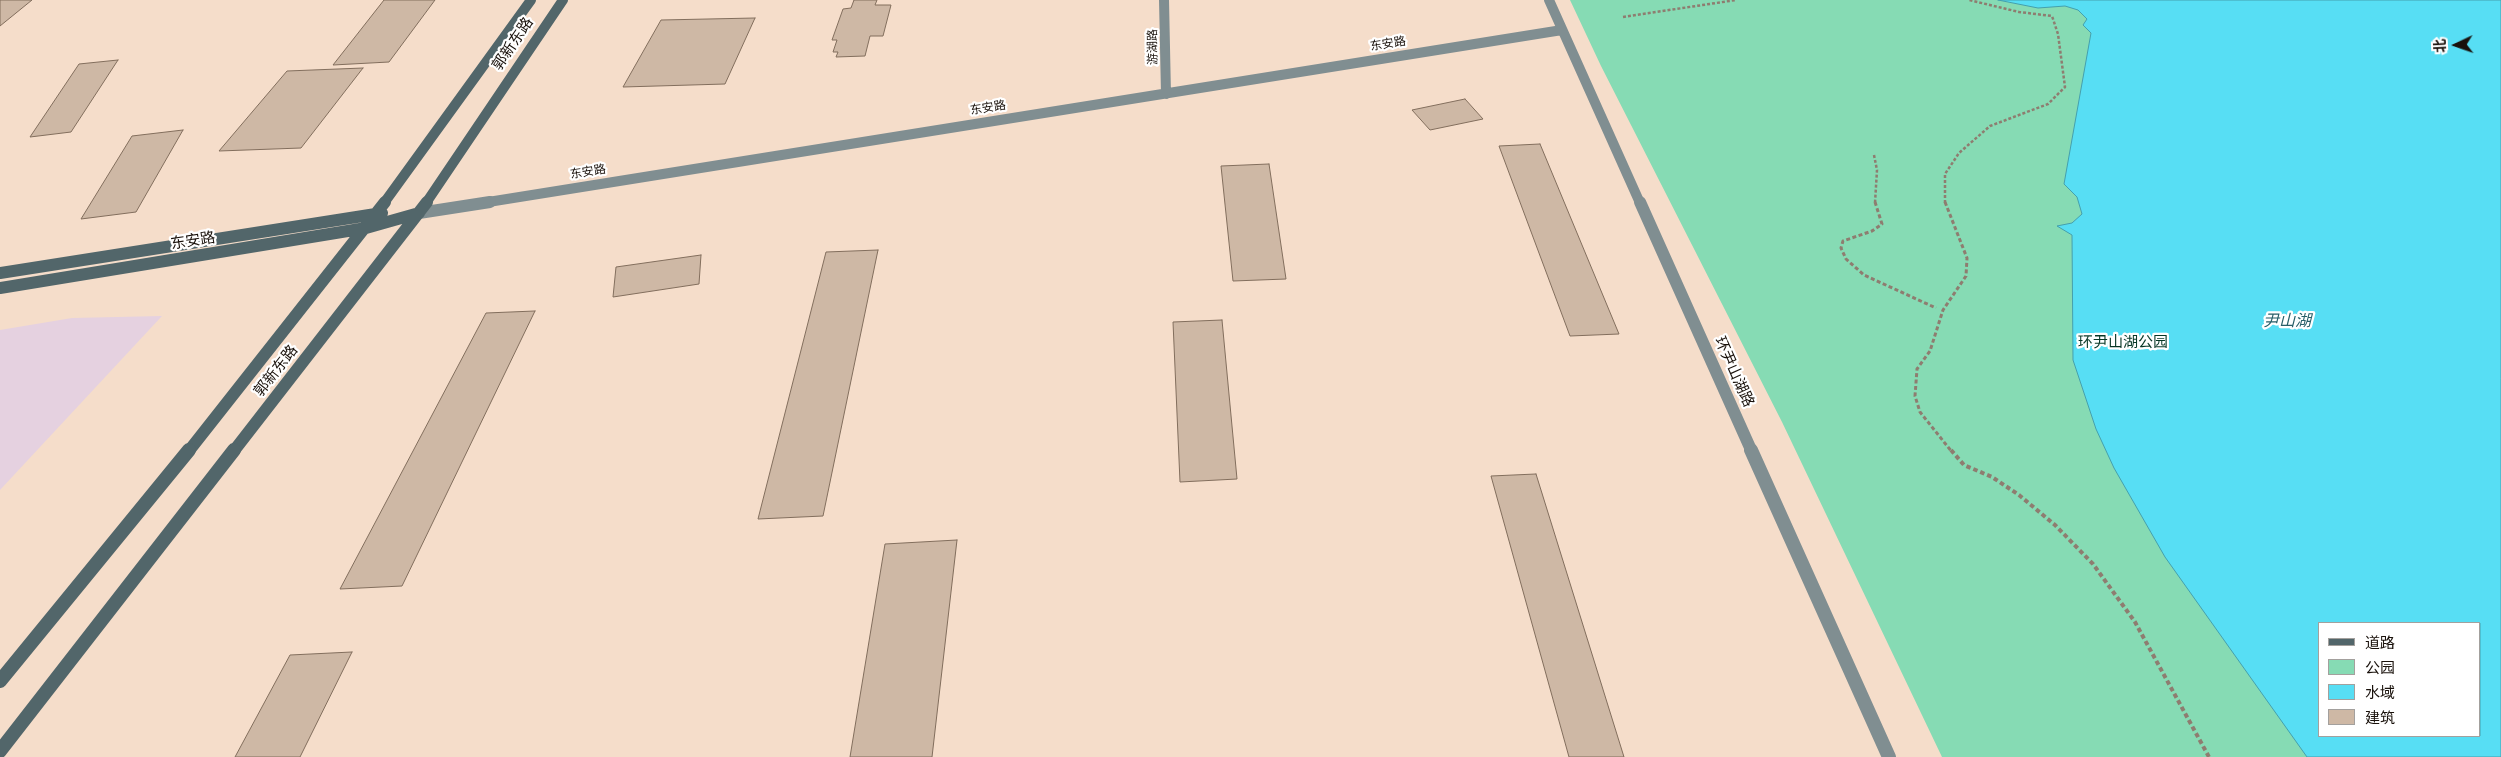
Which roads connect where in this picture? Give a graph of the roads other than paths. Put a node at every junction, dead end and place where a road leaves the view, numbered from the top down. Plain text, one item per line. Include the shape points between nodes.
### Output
1 (531, 0) edge
2 (563, 0) edge
3 (1164, 0) edge
4 (1549, 0) edge
5 (1562, 30) junction
6 (1166, 94) junction
7 (377, 213) junction
8 (419, 213) junction
9 (366, 228) junction
10 (0, 273) edge
11 (0, 288) edge
12 (0, 681) edge
13 (0, 751) edge
14 (1889, 757) edge

1 - 7 main road, 郭新东路
2 - 8 main road, 郭新东路
3 - 6 street, 游湖路
4 - 5 street, 环尹山湖路
5 - 6 street, 东安路
5 - 14 street, 环尹山湖路
6 - 8 street, 东安路
7 - 8 main road, 东安路
7 - 9 main road, 郭新东路
7 - 10 main road, 东安路
8 - 9 main road, 东安路
8 - 13 main road, 郭新东路
9 - 11 main road, 东安路
9 - 12 main road, 郭新东路 via 172,473

